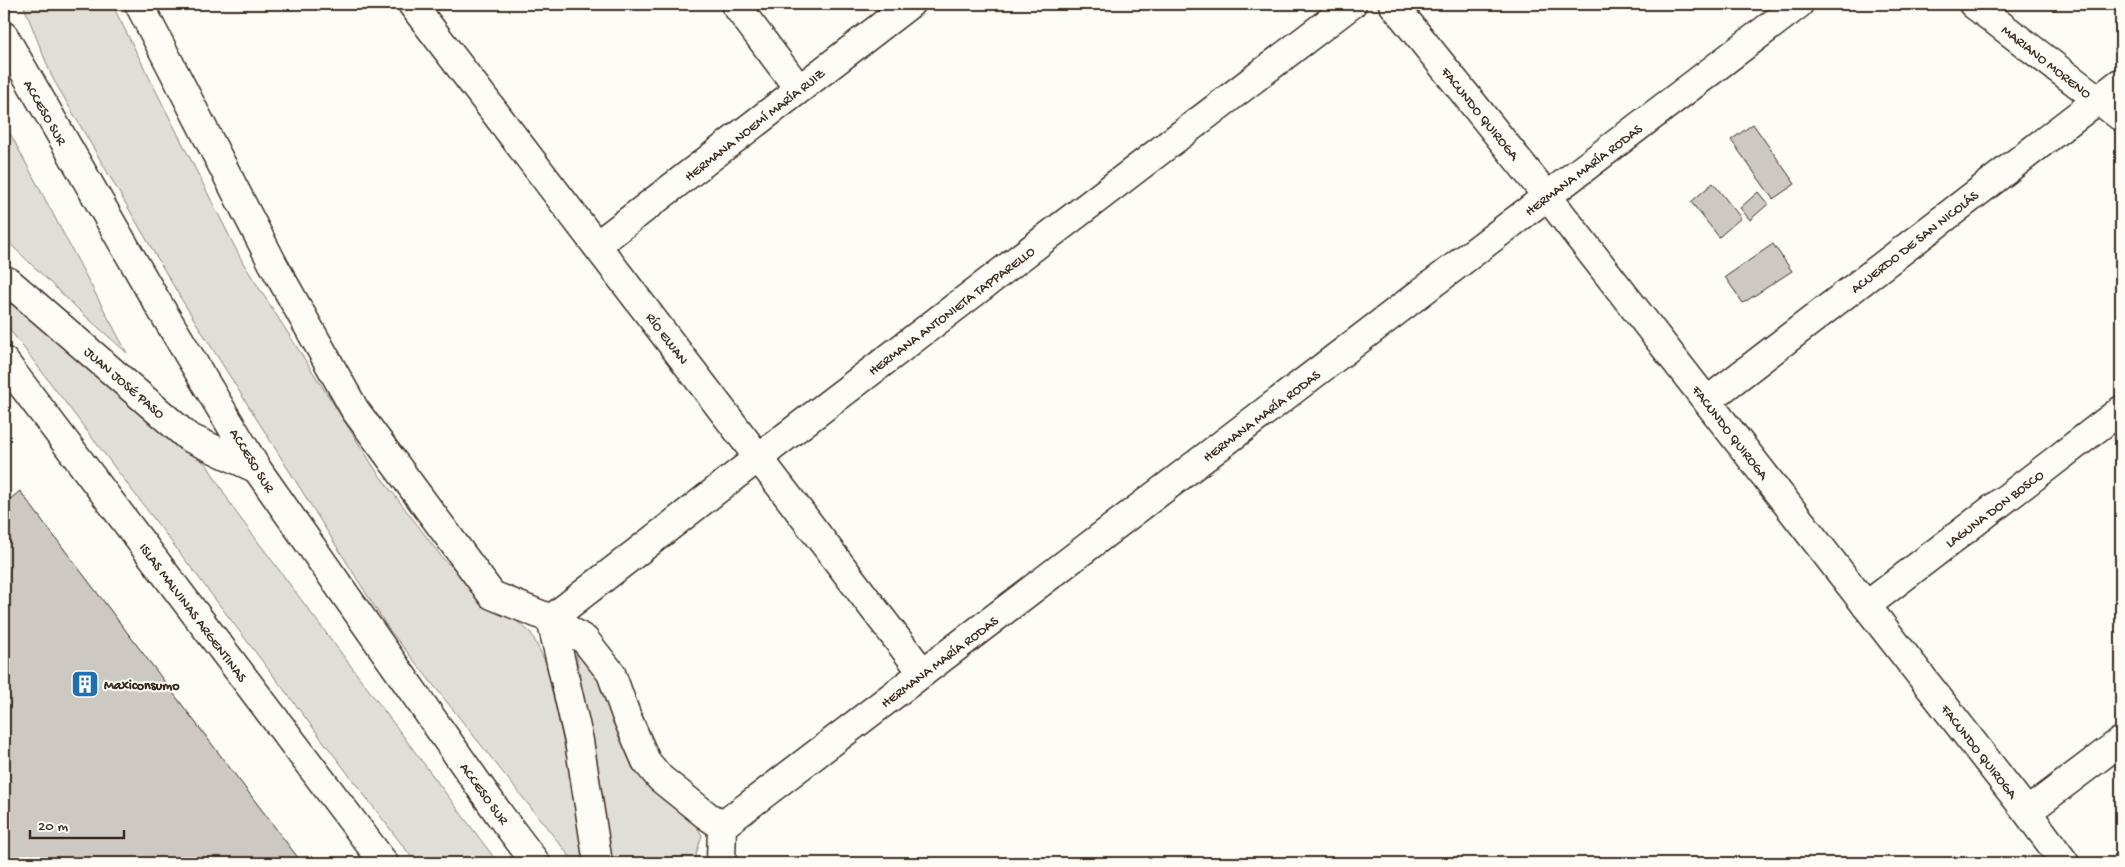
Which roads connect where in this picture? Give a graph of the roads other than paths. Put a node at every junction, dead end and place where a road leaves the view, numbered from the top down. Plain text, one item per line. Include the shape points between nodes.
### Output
1 (139, 4) edge
2 (412, 4) edge
3 (735, 4) edge
4 (910, 4) edge
5 (1352, 4) edge
6 (1393, 4) edge
7 (1799, 4) edge
8 (1973, 4) edge
9 (4, 36) edge
10 (2121, 82) edge
11 (799, 89) junction
12 (2098, 100) junction
13 (2121, 117) edge
14 (1548, 196) junction
15 (598, 244) junction
16 (4, 280) edge
17 (4, 361) edge
18 (1707, 402) junction
19 (2121, 410) edge
20 (759, 457) junction
21 (257, 469) junction
22 (1866, 606) junction
23 (552, 619) junction
24 (923, 673) junction
25 (2121, 741) edge
26 (2027, 812) junction
27 (722, 826) junction
28 (384, 863) edge
29 (536, 863) edge
30 (598, 863) edge
31 (720, 863) edge
32 (2065, 863) edge

1 - 23 street via 273,264 356,410 492,595
2 - 15 street, RÍO EWAN
3 - 11 street
4 - 11 street, HERMANA NOEMÍ MARÍA RUIZ
5 - 20 street, HERMANA ANTONIETA TAPPARELLO
6 - 14 street, FACUNDO QUIROGA
7 - 14 street, HERMANA MARÍA RODAS
8 - 12 street, MARIANO MORENO
9 - 21 street, ACCESO SUR via 146,284
10 - 12 street, ACUERDO DE SAN NICOLÁS
11 - 15 street, HERMANA NOEMÍ MARÍA RUIZ
12 - 13 street, MARIANO MORENO
12 - 18 street, ACUERDO DE SAN NICOLÁS
14 - 18 street, FACUNDO QUIROGA
14 - 24 street, HERMANA MARÍA RODAS
15 - 20 street, RÍO EWAN
16 - 21 street, JUAN JOSÉ PASO via 188,436
17 - 28 street, ISLAS MALVINAS ARGENTINAS
18 - 22 street, FACUNDO QUIROGA
19 - 22 street, LAGUNA DON BOSCO
20 - 23 street, HERMANA ANTONIETA TAPPARELLO
20 - 24 street, RÍO EWAN
21 - 29 street, ACCESO SUR
22 - 26 street, FACUNDO QUIROGA
23 - 27 street via 585,640 611,673 646,761 660,778
23 - 30 street via 579,741
24 - 27 street, HERMANA MARÍA RODAS
25 - 26 street
26 - 32 street, FACUNDO QUIROGA
27 - 31 street

